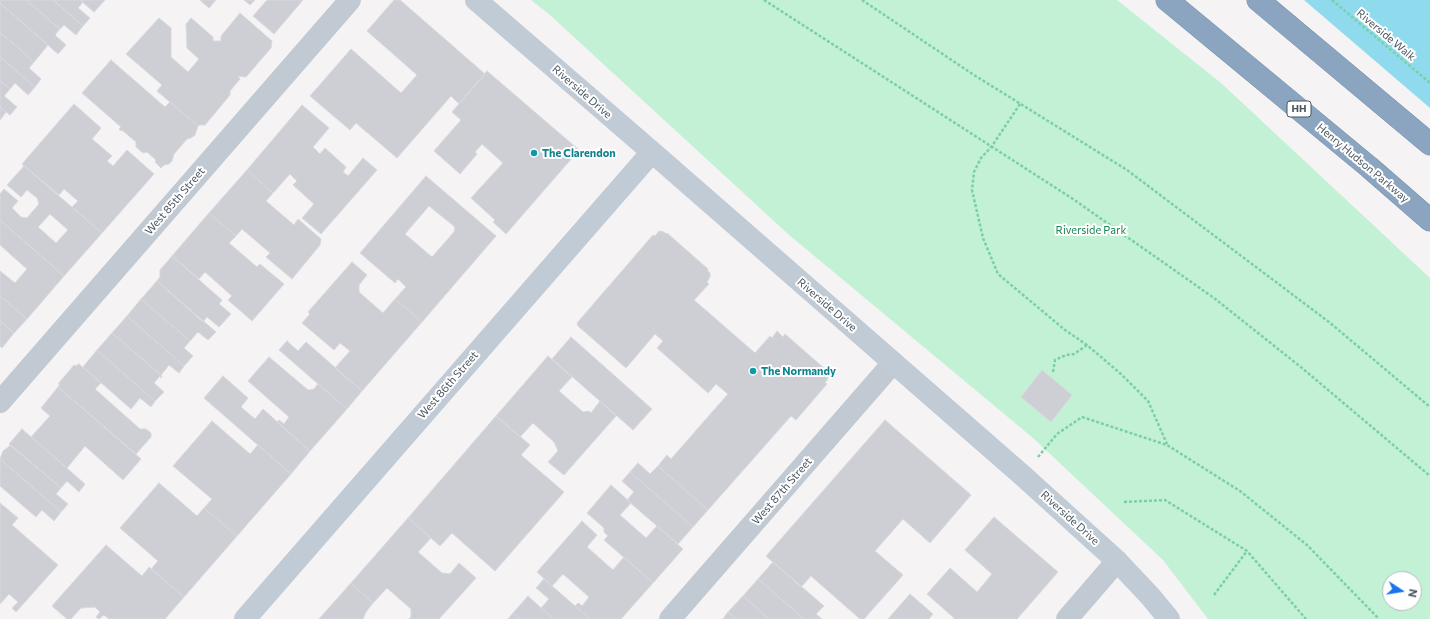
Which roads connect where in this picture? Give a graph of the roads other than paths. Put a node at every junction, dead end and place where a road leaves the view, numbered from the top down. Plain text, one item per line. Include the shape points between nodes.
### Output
1 (350, 0) edge
2 (476, 0) edge
3 (1167, 0) edge
4 (1258, 0) edge
5 (1430, 144) edge
6 (652, 152) junction
7 (1430, 220) edge
8 (893, 363) junction
9 (0, 402) edge
10 (1117, 561) junction
11 (245, 619) edge
12 (670, 619) edge
13 (1067, 619) edge
14 (1169, 619) edge

1 - 9 street, West 85th Street
2 - 6 main road, Riverside Drive
3 - 7 highway, Henry Hudson Parkway / HH
4 - 5 highway
6 - 8 main road, Riverside Drive
6 - 11 main road, West 86th Street
8 - 10 main road, Riverside Drive
8 - 12 street, West 87th Street
10 - 13 street
10 - 14 main road, Riverside Drive

